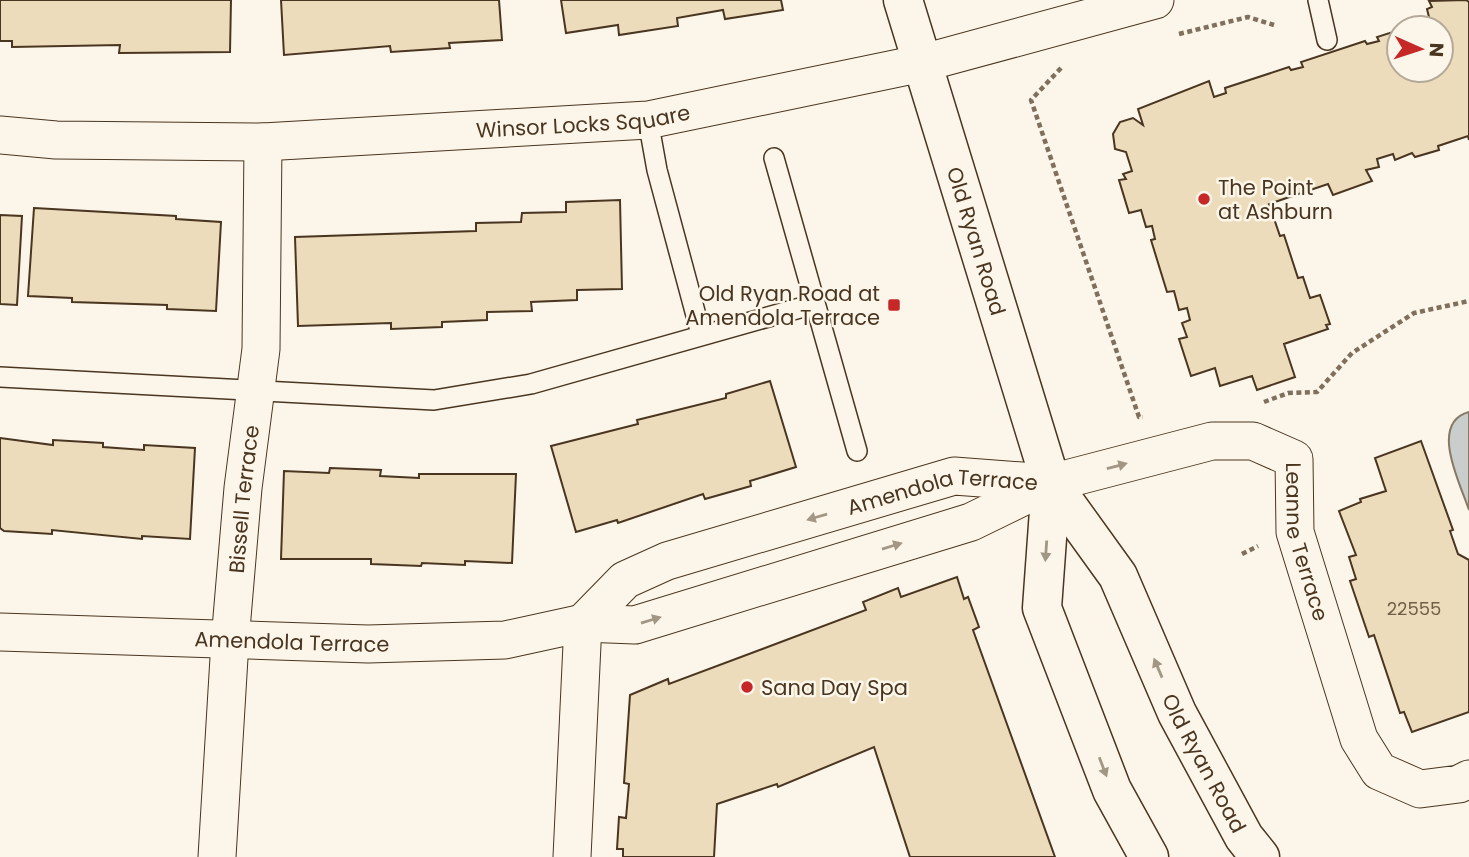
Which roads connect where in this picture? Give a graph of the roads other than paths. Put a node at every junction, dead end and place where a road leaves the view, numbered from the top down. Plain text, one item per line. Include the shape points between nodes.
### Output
1 (903, 0) edge
2 (1155, 0) edge
3 (1318, 0) edge
4 (1328, 40) dead end
5 (923, 63) junction
6 (648, 120) junction
7 (0, 135) edge
8 (263, 142) junction
9 (774, 158) dead end
10 (814, 303) junction
11 (701, 334) junction
12 (0, 376) edge
13 (255, 391) junction
14 (857, 451) dead end
15 (1051, 483) junction
16 (583, 623) junction
17 (0, 632) edge
18 (230, 641) junction
19 (1469, 779) edge
20 (217, 857) edge
21 (572, 857) edge
22 (1149, 857) edge
23 (1260, 857) edge

1 - 5 street, Old Ryan Road
2 - 5 street, Winsor Locks Square
3 - 4 lane
5 - 6 street, Winsor Locks Square
5 - 15 street, Old Ryan Road
6 - 8 street, Winsor Locks Square
6 - 11 lane
7 - 8 street, Winsor Locks Square via 56,140
8 - 13 street, Bissell Terrace via 261,349
9 - 10 lane
10 - 11 lane
10 - 14 lane
11 - 13 lane via 531,384 434,400
12 - 13 lane
13 - 18 street, Bissell Terrace
16 -> 15 street, Amendola Terrace via 635,625 971,522
15 -> 16 street, Amendola Terrace via 954,476 667,561 625,580
15 -> 19 street, Leanne Terrace via 1212,440 1253,441 1294,459 1295,532 1359,739 1379,771 1420,789
15 -> 22 street, Old Ryan Road via 1042,608 1112,790
23 -> 15 street, Old Ryan Road via 1244,837 1177,713 1118,576
16 - 18 street, Amendola Terrace via 505,640 368,644
16 - 21 street
17 - 18 street, Amendola Terrace
18 - 20 street, Bissell Terrace

